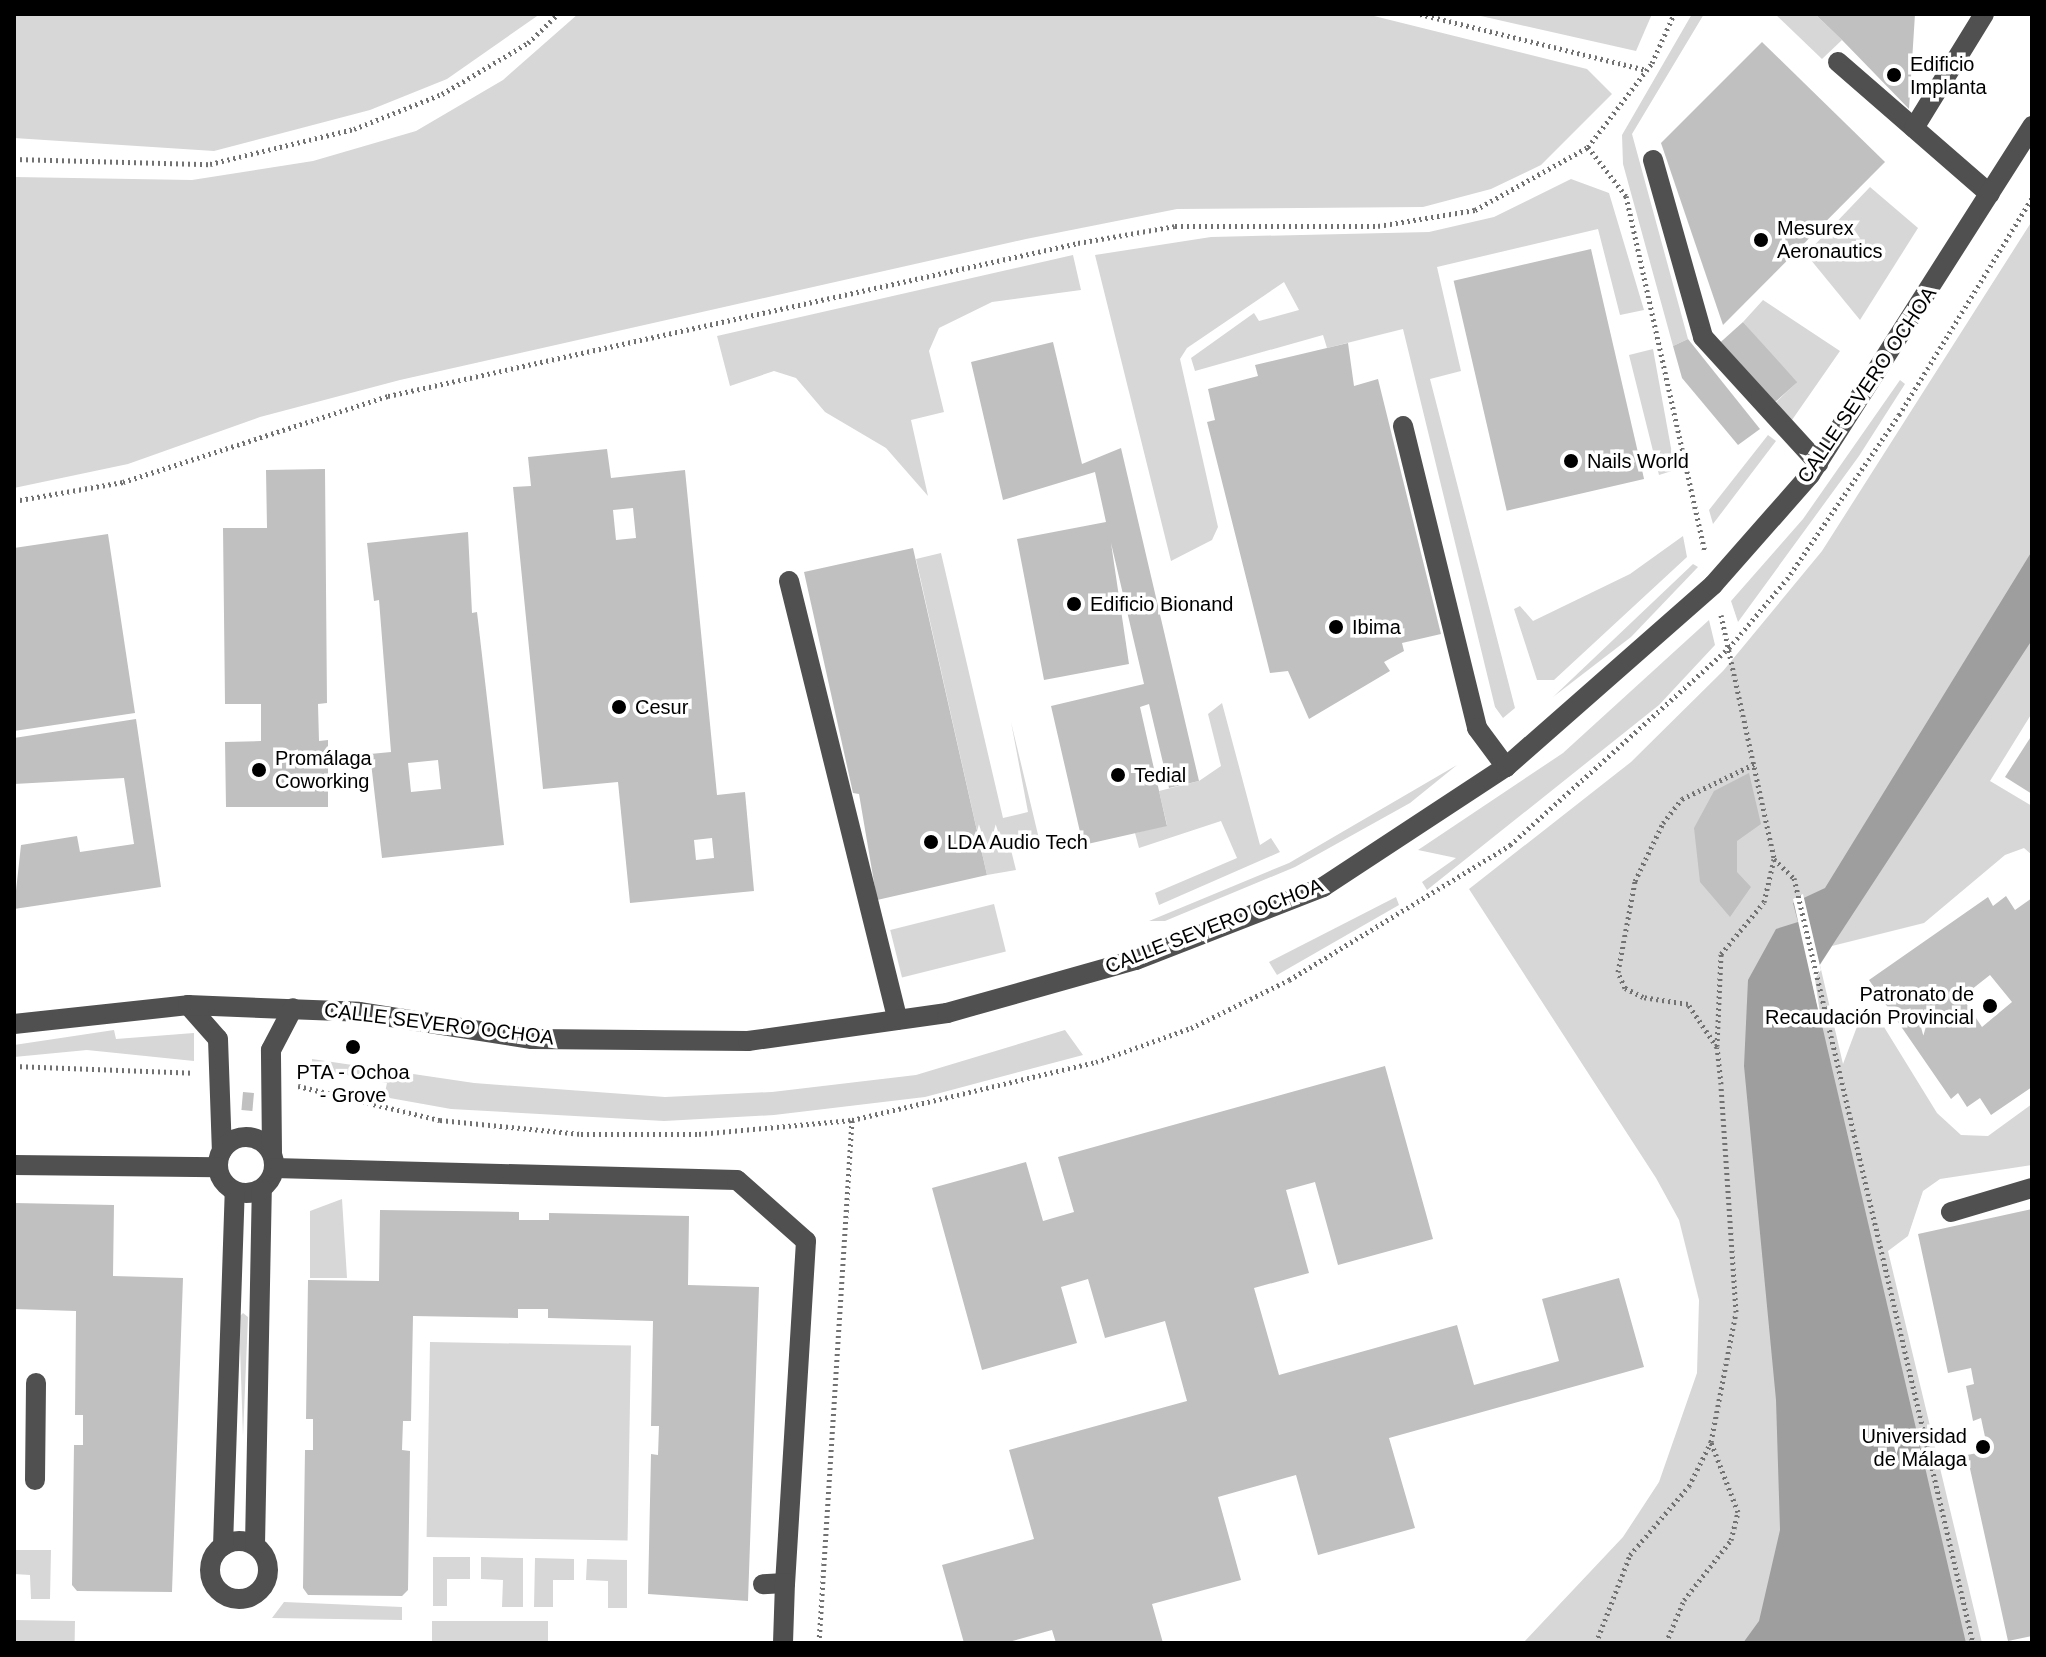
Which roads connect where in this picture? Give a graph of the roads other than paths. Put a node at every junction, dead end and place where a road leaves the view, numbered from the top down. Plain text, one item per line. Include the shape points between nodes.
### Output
1 (1984, 14) edge
2 (1838, 62) dead end
3 (2032, 126) edge
4 (1914, 128) junction
5 (1653, 160) dead end
6 (1990, 194) junction
7 (1403, 426) dead end
8 (1818, 463) junction
9 (789, 581) dead end
10 (1506, 767) junction
11 (188, 1005) junction
12 (293, 1008) junction
13 (898, 1020) junction
14 (14, 1024) edge
15 (220, 1159) junction
16 (273, 1160) junction
17 (14, 1165) edge
18 (2032, 1188) edge
19 (262, 1189) junction
20 (235, 1191) junction
21 (1951, 1212) dead end
22 (36, 1383) dead end
23 (35, 1480) dead end
24 (255, 1545) junction
25 (223, 1546) junction
26 (785, 1583) junction
27 (763, 1584) dead end
28 (783, 1643) edge

1 - 4 street
2 - 4 street
3 - 6 street, CALLE SEVERO OCHOA
4 - 6 street
5 - 8 street via 1703,337
6 - 8 street, CALLE SEVERO OCHOA
7 - 10 street via 1456,678 1477,728
8 - 10 street, CALLE SEVERO OCHOA via 1713,585
9 - 13 street
10 - 13 street, CALLE SEVERO OCHOA via 1323,887 1136,960 947,1013
11 - 12 street, CALLE SEVERO OCHOA
11 - 14 street, CALLE SEVERO OCHOA
11 - 15 street via 218,1039
12 - 13 street, CALLE SEVERO OCHOA via 532,1039 748,1041
12 - 16 street via 271,1050
15 - 16 street via 248,1136
15 - 17 street
15 - 20 street
16 - 19 street
16 - 26 street via 737,1180 806,1241
18 - 21 street
19 - 20 street
19 - 24 street
20 - 25 street
22 - 23 street
24 - 25 street
24 - 25 street via 268,1578 240,1599 212,1579
26 - 27 street
26 - 28 street

